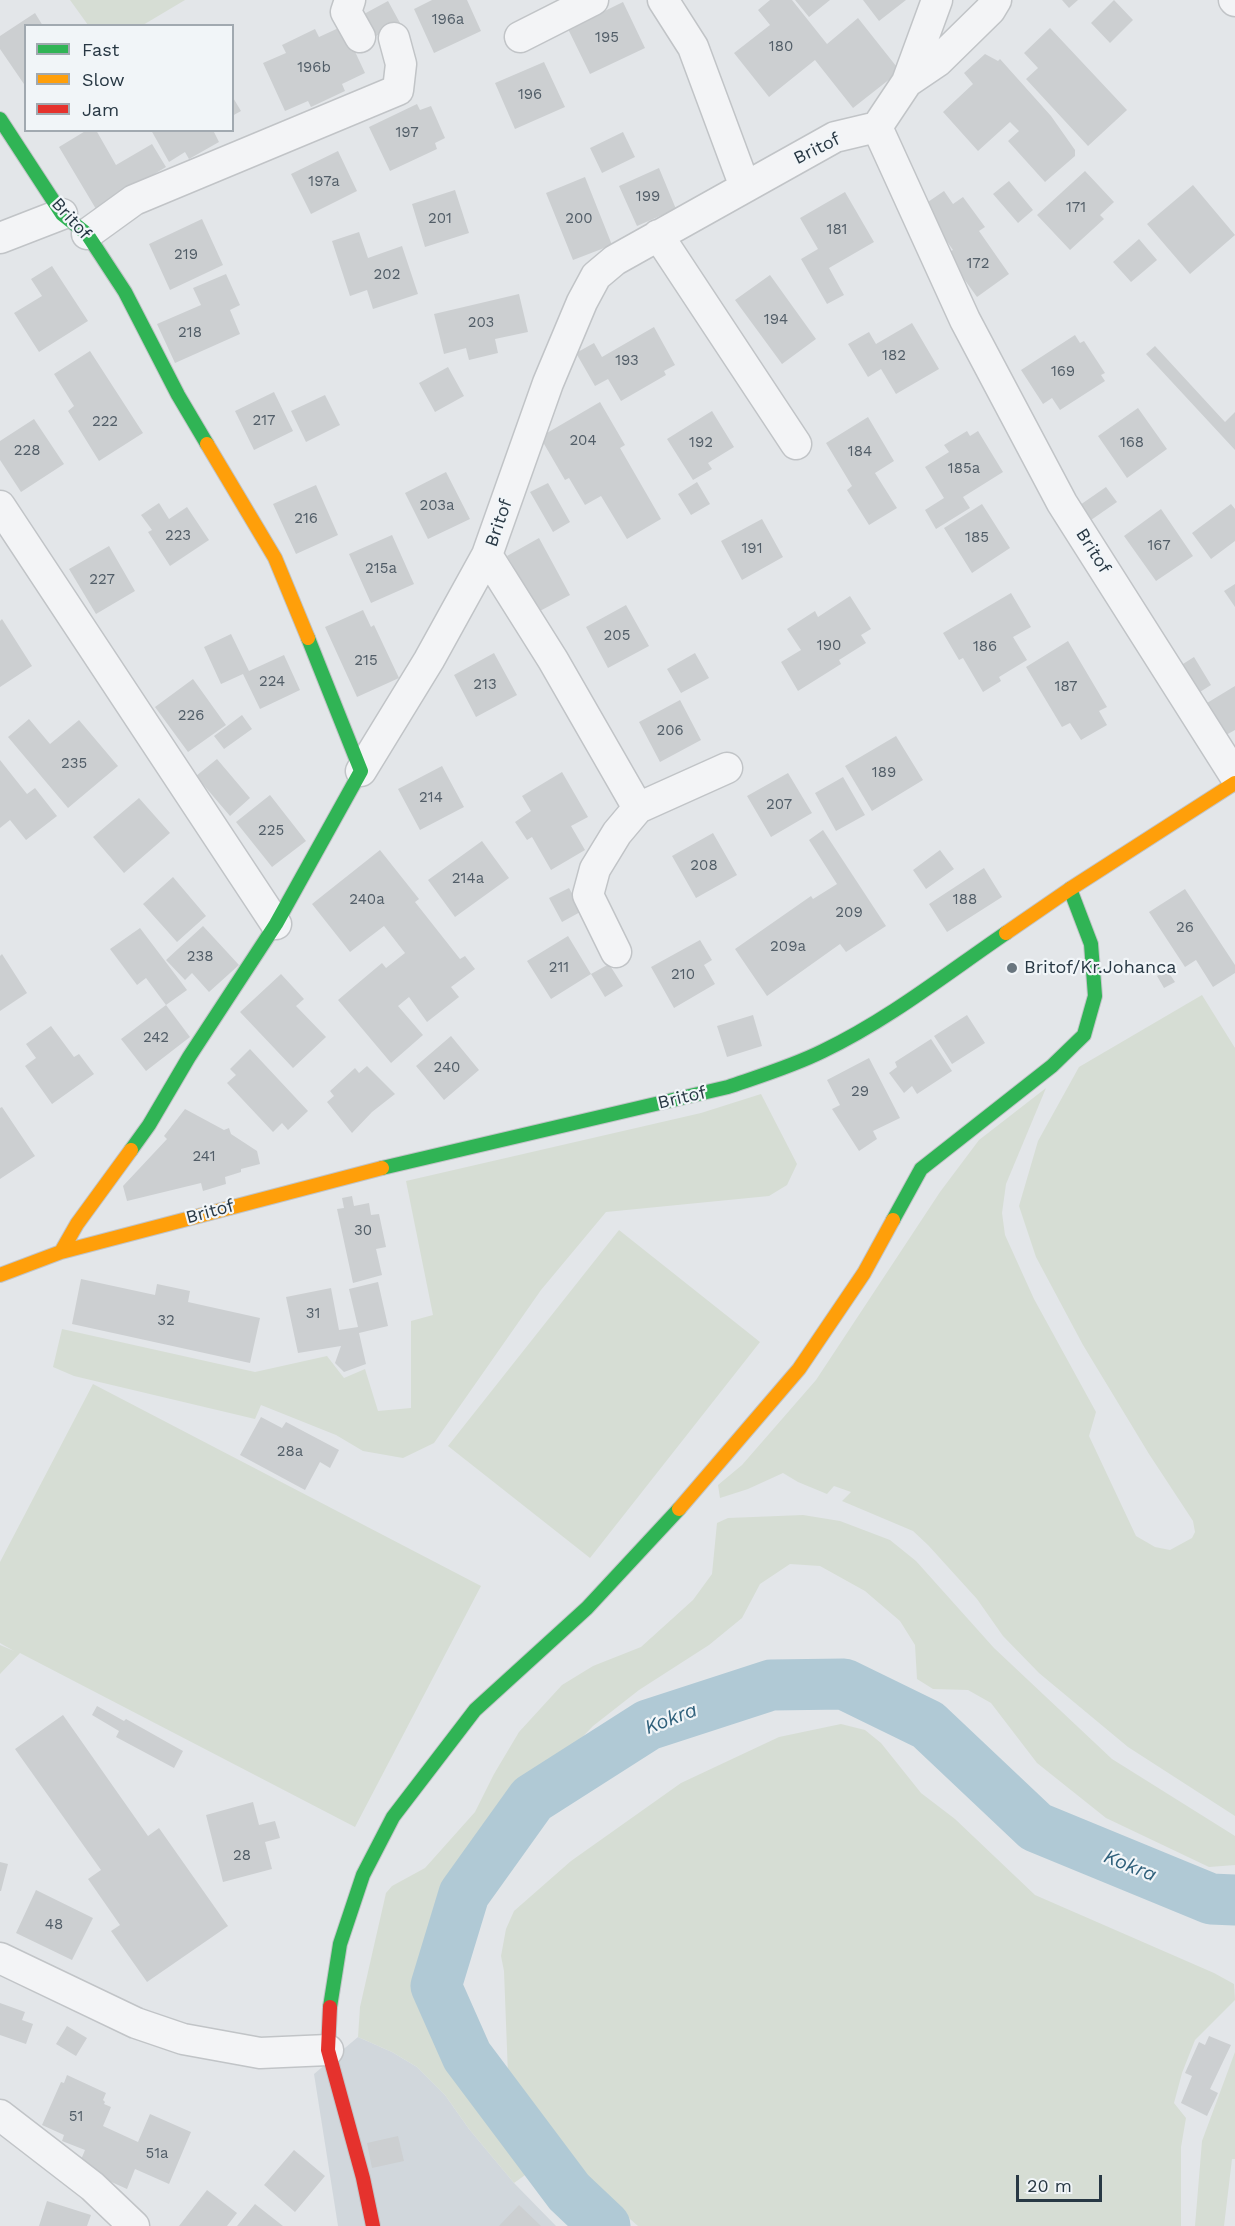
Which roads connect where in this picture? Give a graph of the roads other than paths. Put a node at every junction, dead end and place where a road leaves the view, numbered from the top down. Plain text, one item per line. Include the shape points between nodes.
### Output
1 (350, 0) edge
2 (593, 0) edge
3 (663, 0) edge
4 (937, 0) edge
5 (996, 0) edge
6 (360, 37) dead end
7 (520, 37) dead end
8 (394, 38) dead end
9 (907, 82) junction
10 (0, 119) edge
11 (877, 127) junction
12 (745, 188) junction
13 (62, 214) junction
14 (87, 234) junction
15 (658, 235) junction
16 (0, 238) edge
17 (796, 444) dead end
18 (0, 506) edge
19 (487, 555) junction
20 (727, 768) dead end
21 (361, 771) junction
22 (1235, 776) edge
23 (1235, 783) edge
24 (638, 808) junction
25 (1070, 890) junction
26 (276, 924) junction
27 (616, 952) dead end
28 (61, 1252) junction
29 (3, 1278) edge
30 (0, 1958) edge
31 (328, 2050) junction
32 (0, 2115) edge
33 (134, 2226) edge
34 (373, 2226) edge

1 - 6 street via 346,12
2 - 7 street
3 - 12 street via 693,46
4 - 9 street
5 - 9 street via 938,61
8 - 14 street via 401,64 398,90 134,200
9 - 11 street
10 - 13 street, Britof
11 - 12 street, Britof via 835,137
11 - 22 street, Britof via 965,320 1062,503
12 - 15 street, Britof
13 - 14 street, Britof
13 - 16 street
14 - 21 street, Britof via 125,292 178,395 275,558
15 - 17 street
15 - 19 street, Britof via 596,276 582,302 548,383
18 - 26 street
19 - 21 street, Britof
19 - 24 street
20 - 24 street
21 - 26 street, Britof
23 - 25 street, Britof
24 - 27 street via 594,869 588,895
25 - 28 street, Britof via 873,1024 783,1068 728,1087 343,1177
25 - 31 street via 1091,944 1095,996 1084,1035 1052,1066 921,1169 864,1273 799,1369 705,1481 587,1608 475,1710 393,1817 363,1875 340,1944 330,1995
26 - 28 street, Britof via 149,1125
28 - 29 street, Britof
30 - 31 street via 126,2019 183,2039 260,2053
31 - 34 street
32 - 33 street via 92,2186

